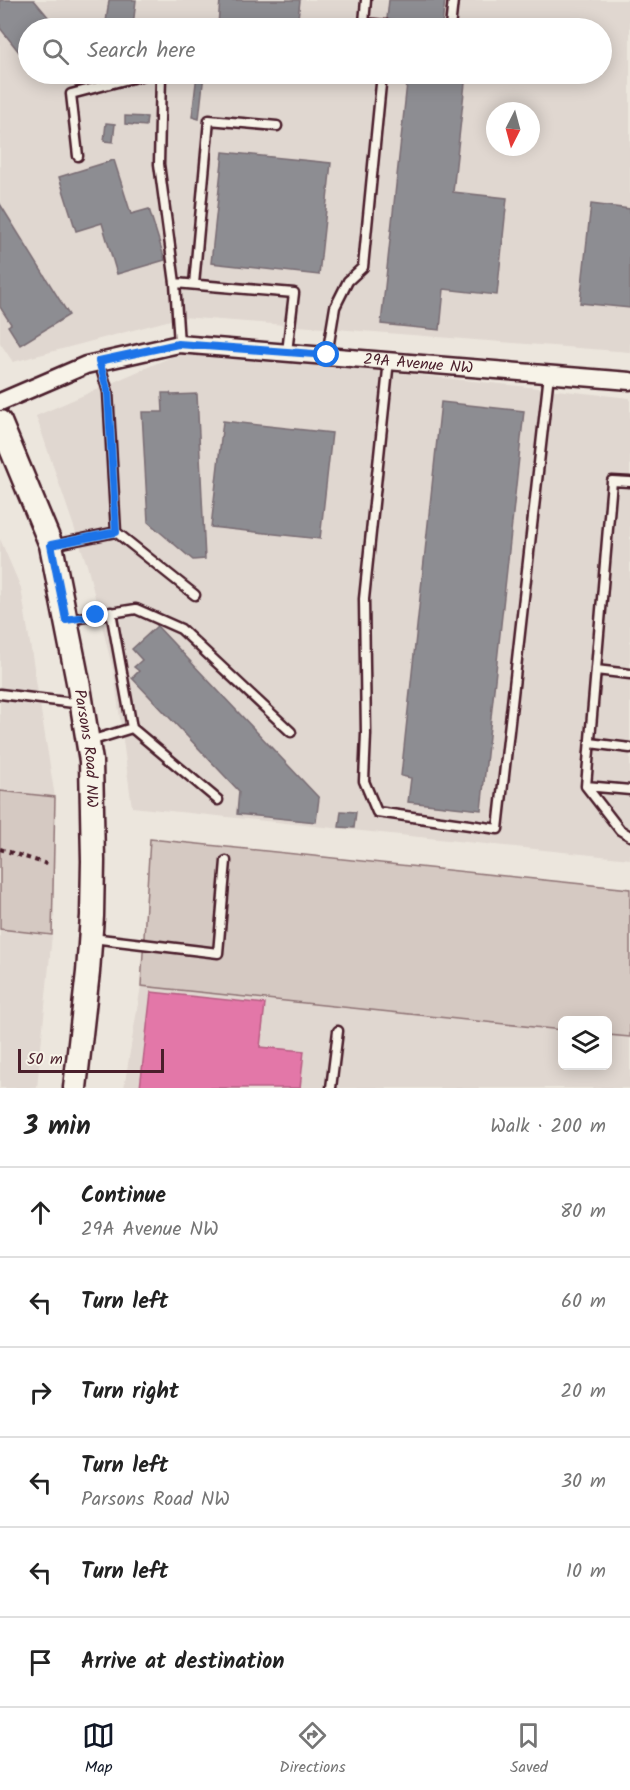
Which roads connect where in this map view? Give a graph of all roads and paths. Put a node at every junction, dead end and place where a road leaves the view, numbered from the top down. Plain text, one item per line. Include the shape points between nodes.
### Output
1 (366, 0) edge
2 (453, 0) edge
3 (364, 18) edge
4 (451, 18) edge
5 (110, 84) edge
6 (161, 84) edge
7 (381, 84) edge
8 (277, 126) dead end
9 (78, 156) dead end
10 (175, 284) junction
11 (194, 284) junction
12 (178, 344) junction
13 (287, 352) junction
14 (327, 355) junction
15 (389, 360) junction
16 (99, 361) junction
17 (549, 374) junction
18 (630, 381) edge
19 (0, 402) edge
20 (0, 422) edge
21 (630, 482) edge
22 (116, 532) junction
23 (51, 545) junction
24 (195, 595) dead end
25 (111, 612) junction
26 (66, 620) junction
27 (596, 670) junction
28 (630, 674) edge
29 (0, 694) edge
30 (82, 704) junction
31 (132, 728) junction
32 (291, 732) dead end
33 (88, 742) junction
34 (590, 743) junction
35 (630, 748) edge
36 (586, 786) junction
37 (630, 790) edge
38 (218, 800) dead end
39 (630, 836) edge
40 (0, 849) edge
41 (226, 861) dead end
42 (50, 865) dead end
43 (90, 938) junction
44 (338, 1031) dead end
45 (75, 1088) edge
46 (331, 1088) edge

1 - 3 lane
2 - 4 lane
5 - 9 lane via 71,94
6 - 10 lane via 159,164
7 - 14 lane via 363,267 348,282 335,308
8 - 11 lane via 209,120
10 - 11 lane
10 - 12 lane
11 - 13 lane via 294,293
12 - 13 street, 29A Avenue NW
12 - 16 street, 29A Avenue NW
13 - 14 street, 29A Avenue NW
14 - 15 street, 29A Avenue NW
15 - 17 street, 29A Avenue NW
15 - 17 lane via 364,599 364,781 377,812 498,829
16 - 19 street, 29A Avenue NW
16 - 22 lane via 108,392
17 - 18 street, 29A Avenue NW
20 - 23 main road, Parsons Road NW
21 - 27 lane via 612,481
22 - 23 lane
22 - 24 lane
23 - 26 main road, Parsons Road NW
25 - 26 lane
25 - 31 lane
25 - 32 lane via 136,609 180,629
26 - 30 main road, Parsons Road NW
27 - 28 lane
27 - 34 lane
29 - 30 lane
30 - 33 main road, Parsons Road NW
31 - 33 lane
31 - 38 lane
33 - 43 main road, Parsons Road NW via 93,822
34 - 35 lane
34 - 36 lane
36 - 37 lane
36 - 39 lane via 620,830
40 - 42 path
41 - 43 lane via 218,953
43 - 45 main road, Parsons Road NW
44 - 46 lane

